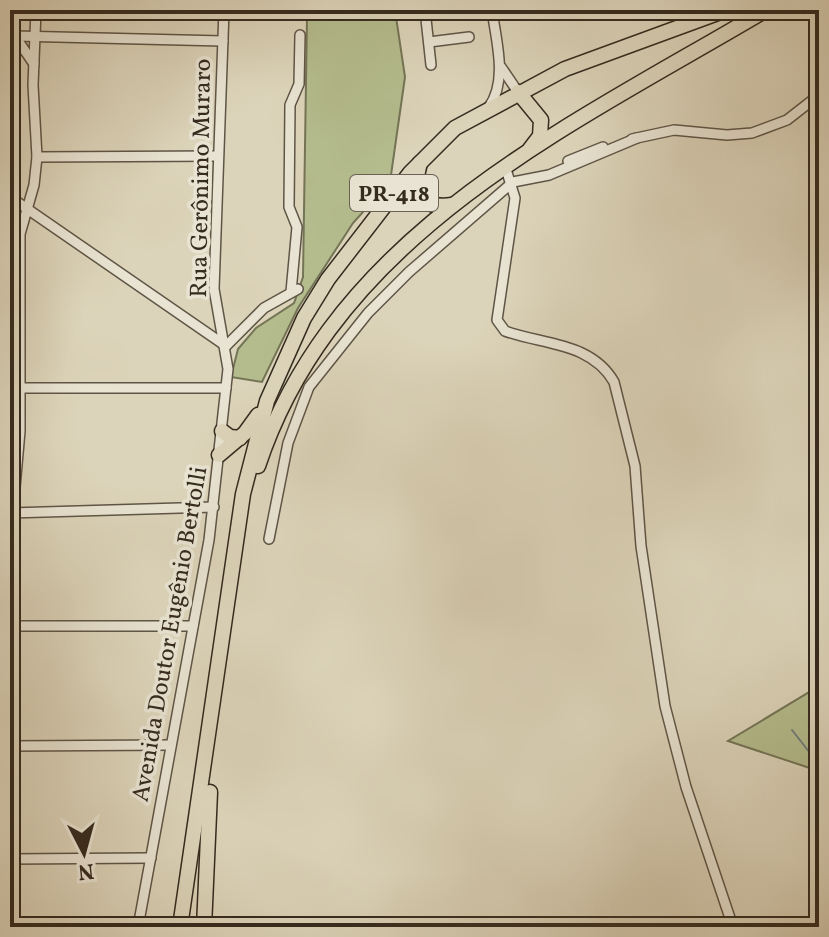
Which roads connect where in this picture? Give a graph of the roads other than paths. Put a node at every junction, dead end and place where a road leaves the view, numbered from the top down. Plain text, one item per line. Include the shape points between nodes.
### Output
1 (36, 10) edge
2 (224, 10) edge
3 (425, 10) edge
4 (492, 10) edge
5 (726, 10) edge
6 (766, 10) edge
7 (13, 33) edge
8 (300, 35) dead end
9 (35, 36) junction
10 (469, 37) dead end
11 (223, 41) junction
12 (429, 42) junction
13 (34, 64) junction
14 (499, 64) junction
15 (431, 65) dead end
16 (518, 92) junction
17 (819, 95) edge
18 (489, 107) junction
19 (527, 153) junction
20 (218, 156) junction
21 (37, 157) junction
22 (422, 159) junction
23 (505, 166) junction
24 (513, 182) junction
25 (10, 197) edge
26 (452, 205) junction
27 (25, 207) junction
28 (226, 346) junction
29 (15, 388) edge
30 (226, 388) junction
31 (267, 401) junction
32 (222, 431) junction
33 (240, 438) junction
34 (219, 455) junction
35 (214, 507) junction
36 (11, 513) edge
37 (269, 539) dead end
38 (238, 540) junction
39 (10, 544) edge
40 (10, 626) edge
41 (193, 626) junction
42 (212, 725) junction
43 (171, 745) junction
44 (10, 746) edge
45 (151, 858) junction
46 (10, 859) edge
47 (138, 927) edge
48 (180, 927) edge
49 (204, 927) edge
50 (733, 927) edge

1 - 9 street
2 - 11 street, Rua Gerônimo Muraro
3 - 12 street
4 - 14 street
5 - 16 highway, PR-418 via 586,60
6 - 19 highway, PR-418
7 - 9 street
7 - 13 street
8 - 28 street via 299,84 290,105 289,207 297,227 294,291 264,308
9 - 11 street
9 - 13 street
10 - 12 street
11 - 20 street, Rua Gerônimo Muraro
12 - 15 street
13 - 21 street
14 - 16 street
14 - 18 street via 497,91
16 - 18 highway, PR-418
16 - 19 highway via 541,120 540,136
17 - 24 street via 787,120 752,133 674,130
18 - 22 highway, PR-418 via 455,128
19 - 23 highway, PR-418
20 - 21 street
20 - 28 street, Rua Gerônimo Muraro via 214,289
21 - 27 street
22 - 26 highway via 416,180 419,195 429,204
22 - 31 highway, PR-418 via 322,287 289,344
23 - 24 street
23 - 26 highway, PR-418
24 - 37 street via 398,282 316,375 288,443
24 - 50 street via 511,240 497,320 505,331 587,356 614,382 635,466 665,706
25 - 27 street
26 - 38 highway, PR-418 via 356,295 300,370 265,445
27 - 28 street
27 - 29 street
28 - 30 street, Avenida Doutor Eugênio Bertolli
29 - 30 street
29 - 36 street
30 - 32 street, Avenida Doutor Eugênio Bertolli
31 - 33 highway
31 - 38 highway, PR-418 via 243,494
32 - 33 highway
32 - 34 street, Avenida Doutor Eugênio Bertolli
33 - 34 highway
34 - 35 street, Avenida Doutor Eugênio Bertolli
35 - 36 street
35 - 41 street, Avenida Doutor Eugênio Bertolli
36 - 39 street
38 - 42 highway, PR-418
40 - 41 street
41 - 43 street, Avenida Doutor Eugênio Bertolli
42 - 48 highway, PR-418
42 - 49 highway
43 - 44 street
43 - 45 street, Avenida Doutor Eugênio Bertolli
45 - 46 street
45 - 47 street, Avenida Doutor Eugênio Bertolli

